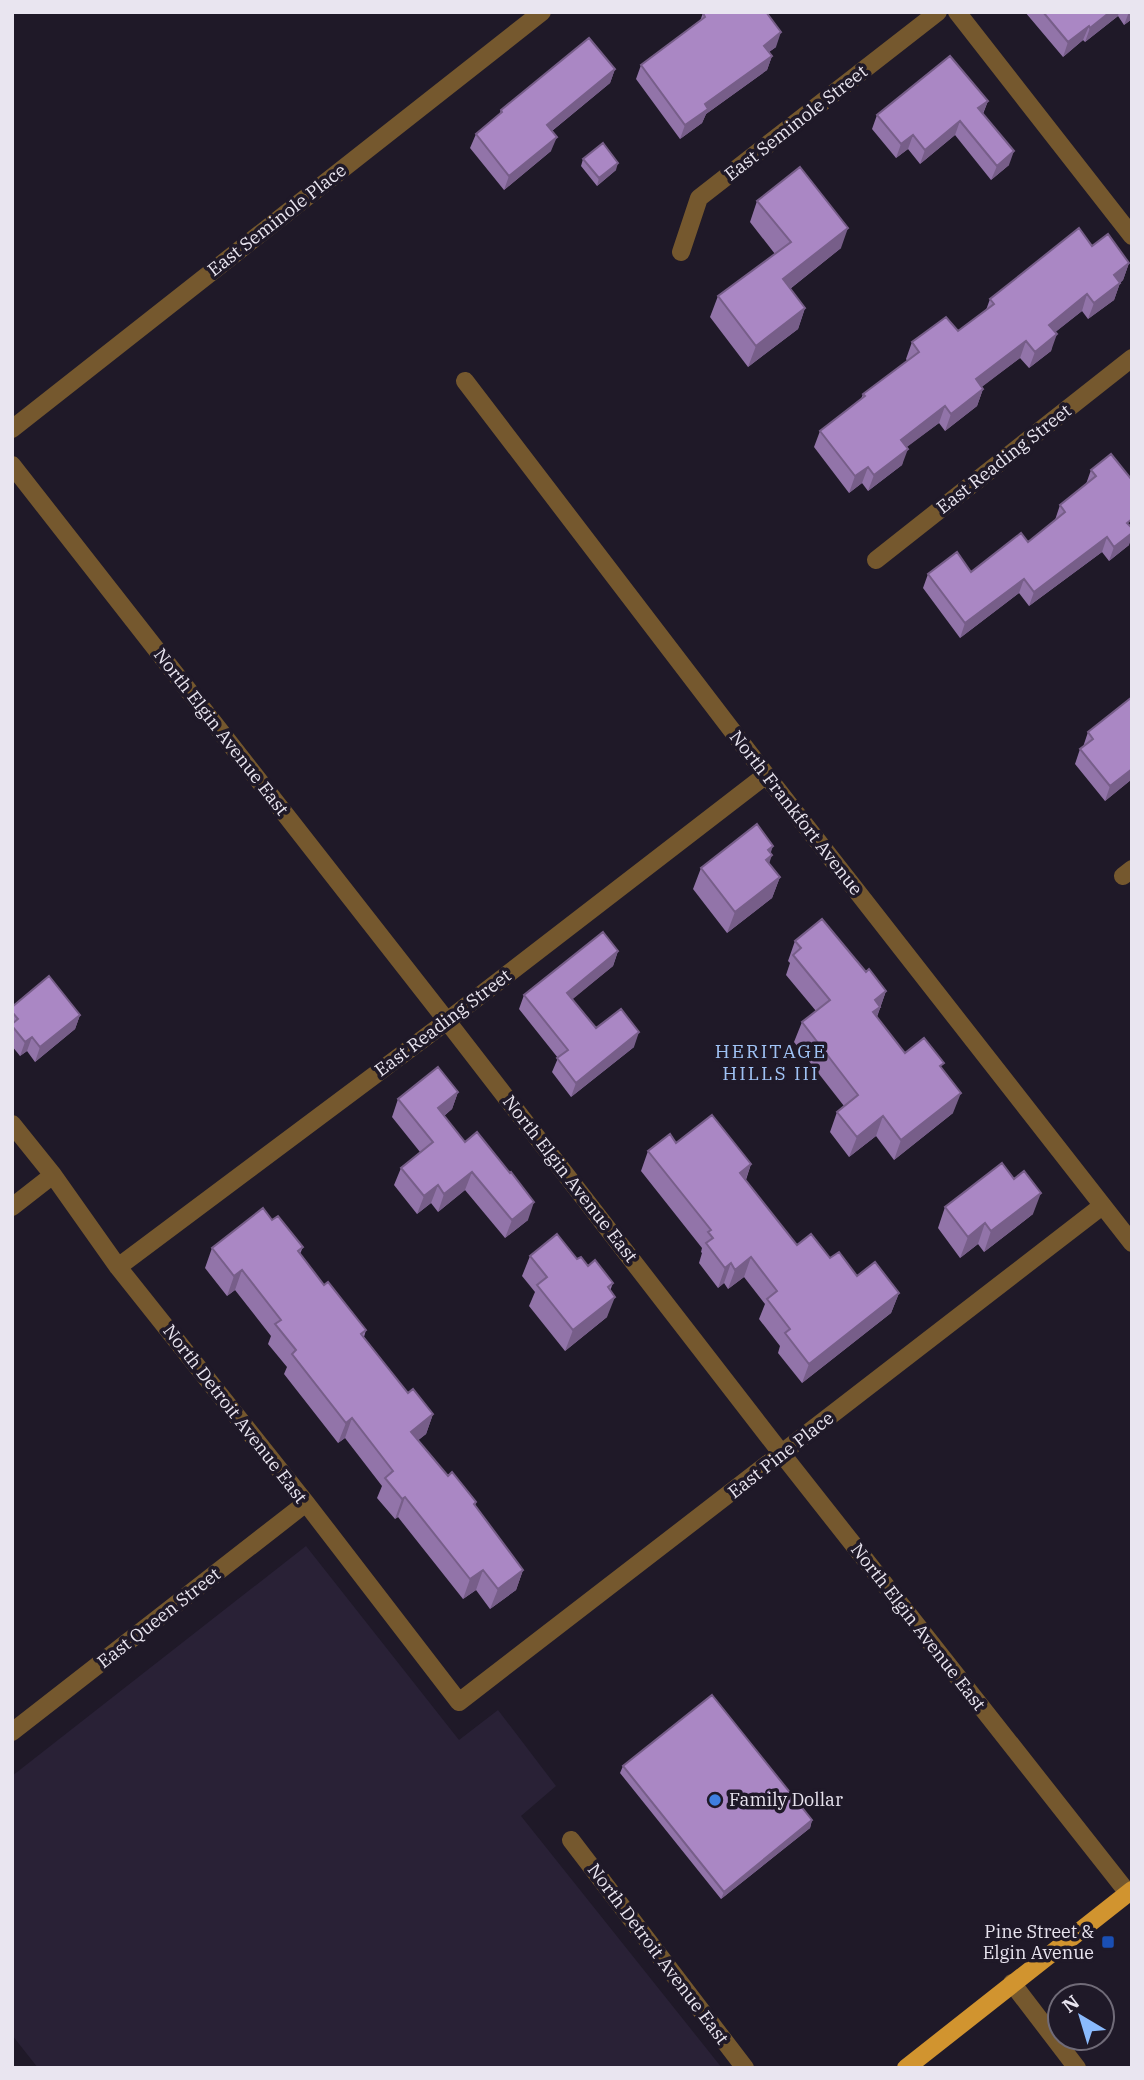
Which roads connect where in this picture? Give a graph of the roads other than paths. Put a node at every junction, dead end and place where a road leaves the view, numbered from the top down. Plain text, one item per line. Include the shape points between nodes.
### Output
1 (938, 12) edge
2 (957, 12) edge
3 (531, 16) edge
4 (1132, 236) edge
5 (681, 252) dead end
6 (1132, 358) edge
7 (464, 381) dead end
8 (12, 429) edge
9 (12, 465) edge
10 (876, 560) dead end
11 (766, 775) junction
12 (447, 1021) junction
13 (12, 1124) edge
14 (53, 1175) junction
15 (1102, 1206) junction
16 (12, 1207) edge
17 (1132, 1243) edge
18 (118, 1267) junction
19 (782, 1454) junction
20 (306, 1503) junction
21 (459, 1702) joint
22 (12, 1732) edge
23 (571, 1840) dead end
24 (1130, 1891) edge
25 (1012, 1983) junction
26 (746, 2068) edge
27 (906, 2068) edge
28 (1077, 2068) edge

1 - 5 street, East Seminole Street via 699,198
2 - 4 street
3 - 8 street, East Seminole Place
6 - 10 street, East Reading Street
7 - 11 street, North Frankfort Avenue
9 - 12 street, North Elgin Avenue East
11 - 12 street, East Reading Street
11 - 15 street, North Frankfort Avenue
12 - 18 street, East Reading Street
12 - 19 street, North Elgin Avenue East
13 - 14 street, North Detroit Avenue East
14 - 16 street
14 - 18 street, North Detroit Avenue East
15 - 17 street, North Frankfort Avenue
15 - 19 street, East Pine Place
18 - 20 street, North Detroit Avenue East
19 - 21 street, East Pine Place
19 - 24 street, North Elgin Avenue East
20 - 21 street, North Detroit Avenue East
20 - 22 street, East Queen Street
23 - 26 street, North Detroit Avenue East
24 - 25 main road
25 - 27 main road
25 - 28 street

